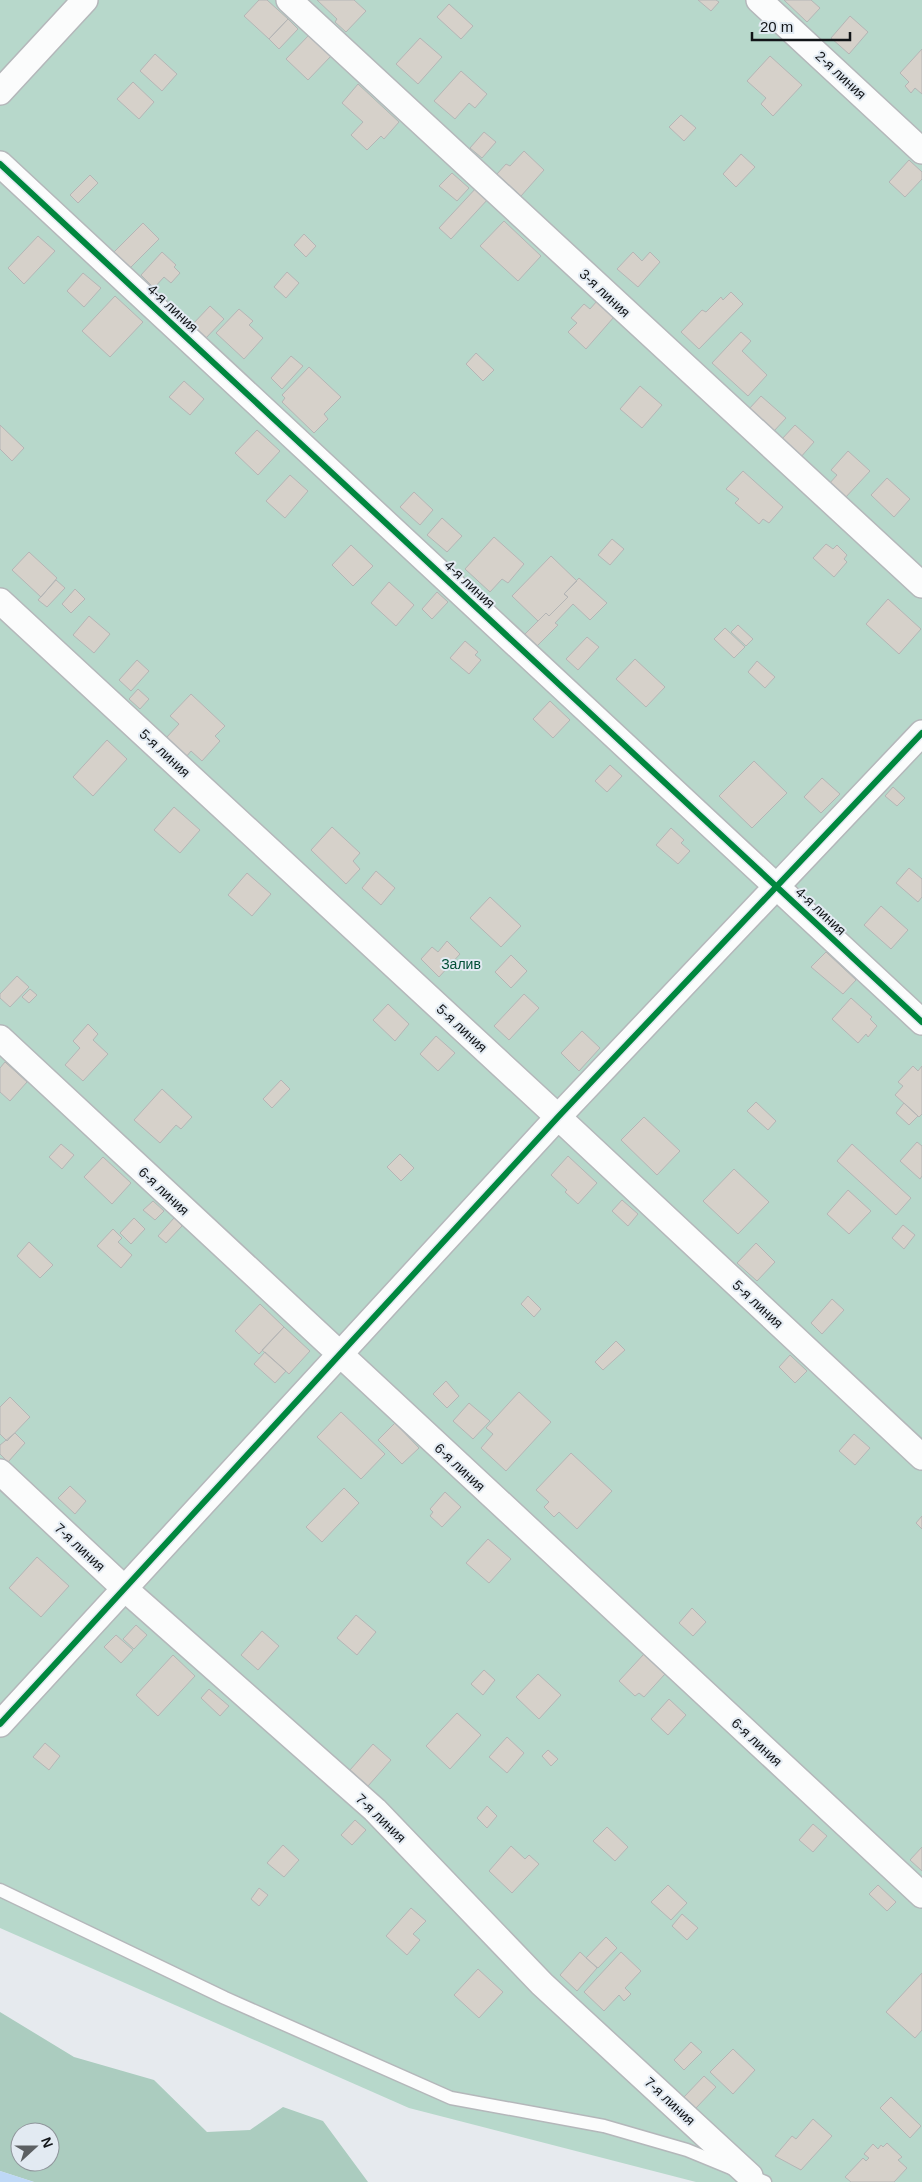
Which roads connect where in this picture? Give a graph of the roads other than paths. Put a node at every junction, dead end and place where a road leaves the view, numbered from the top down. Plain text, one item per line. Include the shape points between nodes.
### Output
1 (86, 0) edge
2 (289, 0) edge
3 (759, 0) edge
4 (0, 92) edge
5 (922, 151) edge
6 (0, 164) edge
7 (922, 585) edge
8 (0, 601) edge
9 (922, 733) edge
10 (776, 886) junction
11 (922, 1022) edge
12 (0, 1038) edge
13 (558, 1117) junction
14 (340, 1355) junction
15 (922, 1457) edge
16 (0, 1472) edge
17 (126, 1589) junction
18 (0, 1724) edge
19 (0, 1890) edge
20 (922, 1895) edge
21 (757, 2179) edge

1 - 4 street
2 - 7 street, 3-я линия
3 - 5 street, 2-я линия
6 - 10 street, 4-я линия
8 - 13 street, 5-я линия
9 - 10 street
10 - 11 street, 4-я линия
10 - 13 street
12 - 14 street, 6-я линия
13 - 14 street
13 - 15 street, 5-я линия
14 - 17 street
14 - 20 street, 6-я линия
16 - 17 street, 7-я линия
17 - 18 street
17 - 21 street, 7-я линия via 375,1810 542,1984
19 - 21 lane via 225,1998 452,2098 604,2126 687,2150

